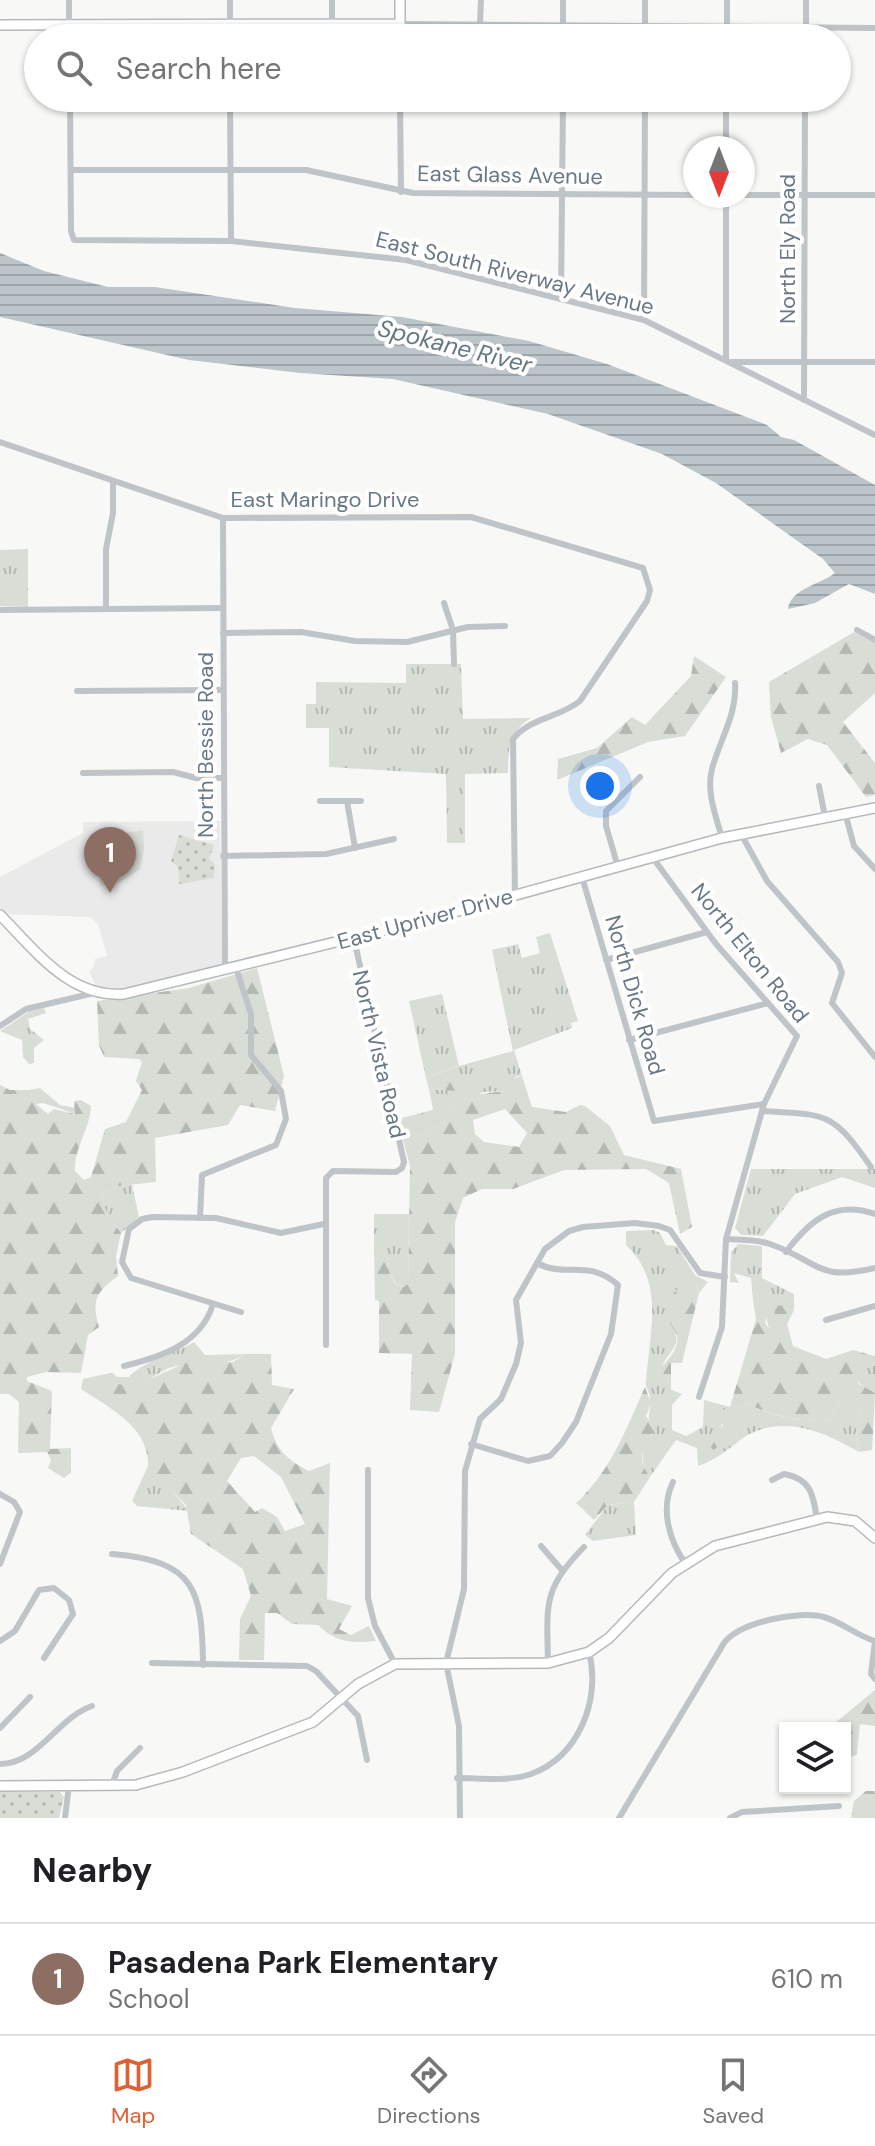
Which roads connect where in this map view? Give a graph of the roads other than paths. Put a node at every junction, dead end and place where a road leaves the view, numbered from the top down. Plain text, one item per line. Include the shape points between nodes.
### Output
1 (69, 0) edge
2 (230, 0) edge
3 (332, 0) edge
4 (400, 0) edge
5 (481, 0) edge
6 (563, 0) edge
7 (645, 0) edge
8 (727, 0) edge
9 (806, 0) edge
10 (69, 24) joint
11 (230, 24) junction
12 (332, 24) junction
13 (400, 24) joint
14 (480, 24) edge
15 (563, 24) edge
16 (645, 24) edge
17 (727, 24) edge
18 (806, 24) edge
19 (0, 25) edge
20 (24, 25) edge
21 (851, 28) edge
22 (875, 28) edge
23 (70, 112) edge
24 (230, 112) edge
25 (400, 112) edge
26 (563, 112) edge
27 (645, 112) edge
28 (726, 112) edge
29 (805, 112) edge
30 (726, 136) edge
31 (231, 169) junction
32 (71, 170) junction
33 (401, 192) junction
34 (563, 194) junction
35 (645, 194) junction
36 (683, 195) edge
37 (755, 195) edge
38 (805, 195) junction
39 (875, 195) edge
40 (726, 208) edge
41 (231, 241) junction
42 (561, 299) junction
43 (644, 320) junction
44 (727, 361) junction
45 (804, 362) junction
46 (875, 362) edge
47 (804, 400) junction
48 (875, 435) edge
49 (0, 442) edge
50 (113, 482) junction
51 (223, 518) junction
52 (444, 603) dead end
53 (222, 608) junction
54 (106, 609) junction
55 (0, 610) edge
56 (505, 626) dead end
57 (453, 630) junction
58 (857, 630) dead end
59 (223, 633) junction
60 (875, 640) edge
61 (454, 664) dead end
62 (735, 683) dead end
63 (222, 690) junction
64 (77, 691) dead end
65 (83, 773) dead end
66 (640, 777) dead end
67 (223, 778) junction
68 (819, 786) dead end
69 (320, 801) dead end
70 (347, 801) junction
71 (361, 801) dead end
72 (875, 808) edge
73 (845, 813) junction
74 (825, 817) junction
75 (741, 834) junction
76 (722, 838) junction
77 (394, 839) dead end
78 (355, 848) junction
79 (223, 856) junction
80 (653, 858) junction
81 (618, 867) junction
82 (875, 869) edge
83 (582, 877) junction
84 (515, 896) junction
85 (0, 915) edge
86 (707, 932) junction
87 (354, 939) junction
88 (606, 960) junction
89 (231, 969) junction
90 (94, 993) junction
91 (768, 1003) junction
92 (0, 1026) edge
93 (629, 1040) junction
94 (875, 1057) edge
95 (763, 1108) junction
96 (871, 1167) dead end
97 (875, 1214) edge
98 (200, 1218) junction
99 (324, 1224) junction
100 (726, 1239) junction
101 (786, 1252) junction
102 (537, 1263) junction
103 (875, 1268) edge
104 (725, 1277) junction
105 (213, 1304) junction
106 (875, 1306) edge
107 (241, 1312) dead end
108 (826, 1320) dead end
109 (326, 1345) dead end
110 (124, 1366) dead end
111 (699, 1397) dead end
112 (471, 1444) junction
113 (368, 1470) dead end
114 (772, 1480) dead end
115 (673, 1482) dead end
116 (4, 1496) edge
117 (817, 1519) junction
118 (875, 1538) edge
119 (541, 1546) dead end
120 (584, 1547) dead end
121 (112, 1554) dead end
122 (685, 1563) junction
123 (0, 1564) edge
124 (561, 1569) junction
125 (0, 1641) edge
126 (875, 1641) edge
127 (589, 1652) junction
128 (44, 1658) dead end
129 (152, 1663) dead end
130 (446, 1663) junction
131 (548, 1663) junction
132 (395, 1664) junction
133 (203, 1665) junction
134 (875, 1679) edge
135 (30, 1697) dead end
136 (342, 1698) junction
137 (92, 1706) dead end
138 (0, 1728) edge
139 (140, 1748) dead end
140 (367, 1760) dead end
141 (0, 1764) edge
142 (457, 1778) junction
143 (69, 1785) junction
144 (112, 1785) junction
145 (0, 1786) edge
146 (839, 1806) dead end
147 (65, 1818) edge
148 (460, 1818) edge
149 (619, 1818) edge
150 (730, 1818) edge

1 - 10 street
2 - 11 street
3 - 12 street
4 - 13 street
5 - 14 street
6 - 15 street
7 - 16 street
8 - 17 street
9 - 18 street
10 - 11 street
11 - 12 street
12 - 13 street
19 - 20 street
21 - 22 street
23 - 32 street
24 - 31 street
25 - 33 street
26 - 34 street
27 - 35 street
28 - 30 street
29 - 38 street, North Ely Road
31 - 32 street, East Glass Avenue
31 - 33 street, East Glass Avenue via 306,170
31 - 41 street
32 - 41 street, East South Riverway Avenue via 74,240
33 - 34 street, East Glass Avenue
34 - 35 street, East Glass Avenue
34 - 42 street
35 - 36 street, East Glass Avenue
35 - 43 street
37 - 38 street
38 - 39 street
38 - 45 street, North Ely Road
40 - 44 street
41 - 42 street, East South Riverway Avenue via 389,257
42 - 43 street, East South Riverway Avenue
43 - 44 street, East South Riverway Avenue
44 - 45 street
44 - 47 street, East South Riverway Avenue
45 - 46 street
45 - 47 street, North Ely Road
47 - 48 street, East South Riverway Avenue
49 - 50 street, East Maringo Drive
50 - 51 street, East Maringo Drive
50 - 54 street
51 - 53 street, North Bessie Road
51 - 84 street, East Maringo Drive via 471,517 643,568 647,601 580,701 534,721 513,739
52 - 57 street
53 - 54 street
53 - 59 street, North Bessie Road
54 - 55 street
56 - 57 street
57 - 59 street via 407,642 301,632
57 - 61 street
58 - 60 street
59 - 63 street, North Bessie Road
62 - 76 street via 731,721 710,784
63 - 64 street
63 - 67 street, North Bessie Road
65 - 67 street via 173,772
66 - 81 street via 606,811
67 - 79 street, North Bessie Road
68 - 74 street
69 - 70 street
70 - 71 street
70 - 78 street
72 - 73 street, East Upriver Drive
73 - 74 street, East Upriver Drive
73 - 82 street via 854,846
74 - 75 street, East Upriver Drive
75 - 76 street, East Upriver Drive
75 - 94 street via 767,881 838,962 842,973 832,1003
76 - 80 street, East Upriver Drive
77 - 78 street
78 - 79 street
79 - 89 street, North Bessie Road
80 - 81 street, East Upriver Drive
80 - 86 street, North Elton Road
81 - 83 street, East Upriver Drive
83 - 84 street, East Upriver Drive
83 - 88 street, North Dick Road
84 - 87 street, East Upriver Drive
85 - 90 street via 61,975
86 - 88 street
86 - 91 street, North Elton Road
87 - 89 street, East Upriver Drive
87 - 99 street, North Vista Road via 404,1162 396,1172 327,1173
88 - 93 street, North Dick Road
89 - 90 street, East Upriver Drive via 124,994
89 - 98 street, North Bessie Road via 251,1014 251,1055 281,1091 286,1119 276,1145 202,1175
90 - 92 street via 26,1009
91 - 93 street
91 - 95 street, North Elton Road via 797,1036
93 - 95 street, North Dick Road via 654,1121
95 - 96 street via 832,1119 845,1128
95 - 100 street, North Elton Road
97 - 101 street via 856,1207 819,1218
98 - 99 street via 281,1233
98 - 105 street via 153,1217 134,1223 126,1238 124,1269 139,1282
99 - 109 street
100 - 101 street via 755,1240
100 - 104 street, North Elton Road
101 - 103 street via 834,1274
102 - 104 street via 545,1249 569,1231 635,1223 670,1230 700,1273
102 - 112 street via 516,1300 521,1343 510,1381 501,1399 480,1419
102 - 112 street via 549,1270 596,1270 618,1285 611,1334 576,1422 550,1456 528,1461
104 - 111 street, North Elton Road via 722,1327
105 - 107 street
105 - 110 street via 205,1326 187,1341 150,1360
106 - 108 street
112 - 130 street via 465,1471 464,1589
113 - 132 street via 368,1598 375,1626
114 - 117 street via 784,1474 806,1482
115 - 122 street via 668,1526
116 - 123 street via 20,1512
117 - 118 street via 855,1521
117 - 122 street via 715,1546
119 - 124 street
120 - 124 street
121 - 133 street via 138,1556 187,1579 203,1612
122 - 127 street
124 - 131 street via 547,1607
125 - 128 street via 15,1631 39,1590 54,1588 69,1600 73,1614
126 - 134 street
126 - 149 street via 815,1615 754,1623 733,1633
127 - 131 street
127 - 142 street via 592,1704 569,1745 533,1773
129 - 133 street
130 - 131 street
130 - 132 street
130 - 142 street via 459,1726
132 - 136 street via 374,1672
133 - 136 street via 307,1666
135 - 138 street
136 - 140 street via 358,1716
136 - 144 street via 313,1722 183,1772 136,1785
137 - 141 street via 79,1710 19,1762
139 - 144 street via 117,1771
142 - 148 street
143 - 144 street
143 - 145 street
143 - 147 street
146 - 150 street via 742,1812

